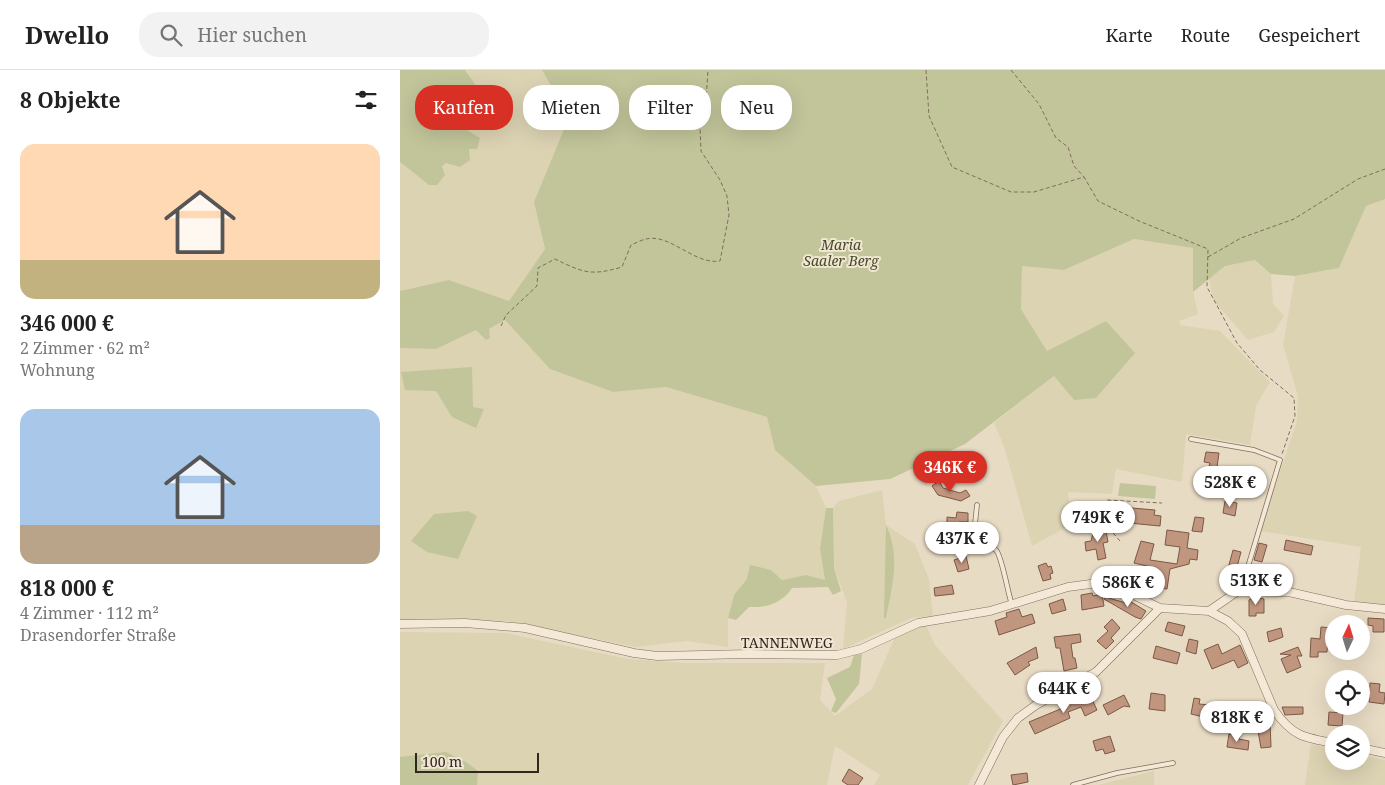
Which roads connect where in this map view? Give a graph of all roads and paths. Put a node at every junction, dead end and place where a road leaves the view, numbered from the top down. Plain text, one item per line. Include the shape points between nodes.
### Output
1 (708, 70) edge
2 (926, 70) edge
3 (1011, 70) edge
4 (1385, 169) edge
5 (1084, 177) junction
6 (1208, 257) junction
7 (501, 326) dead end
8 (1191, 439) dead end
9 (1280, 460) junction
10 (1162, 502) dead end
11 (977, 505) dead end
12 (1120, 541) dead end
13 (1238, 591) junction
14 (1012, 605) junction
15 (1160, 608) junction
16 (1385, 609) edge
17 (1209, 611) junction
18 (400, 624) edge
19 (1325, 742) edge
20 (1370, 750) edge
21 (1385, 753) edge
22 (1173, 763) dead end
23 (979, 785) edge
24 (1073, 785) edge

1 - 7 path via 700,128 701,151 727,196 728,215 720,261 702,260 668,242 647,238 631,245 622,267 598,274 580,271 555,259 538,268 537,286 506,315
2 - 5 path via 929,116 952,167 1011,192 1034,192
3 - 5 path via 1039,104 1056,138 1068,147 1074,166
4 - 6 path via 1358,179 1294,219 1240,238
5 - 6 path via 1098,201 1208,249
6 - 9 path via 1207,287 1237,343 1260,370 1294,398 1295,416
8 - 9 lane via 1254,450
9 - 13 lane
10 - 12 path via 1102,502 1099,506 1103,521
11 - 14 lane via 973,543 992,548 999,555
13 - 16 street via 1288,592 1346,605
13 - 17 street
14 - 15 street, TANNENWEG via 1068,587 1098,583 1112,585
14 - 18 street, TANNENWEG via 918,623 862,649 837,655 657,656 525,628 465,623
15 - 17 street
15 - 23 street via 1096,672 1018,718 1003,737
17 - 19 street via 1228,621 1242,634 1274,710 1287,727 1304,738
20 - 21 street
22 - 24 lane

